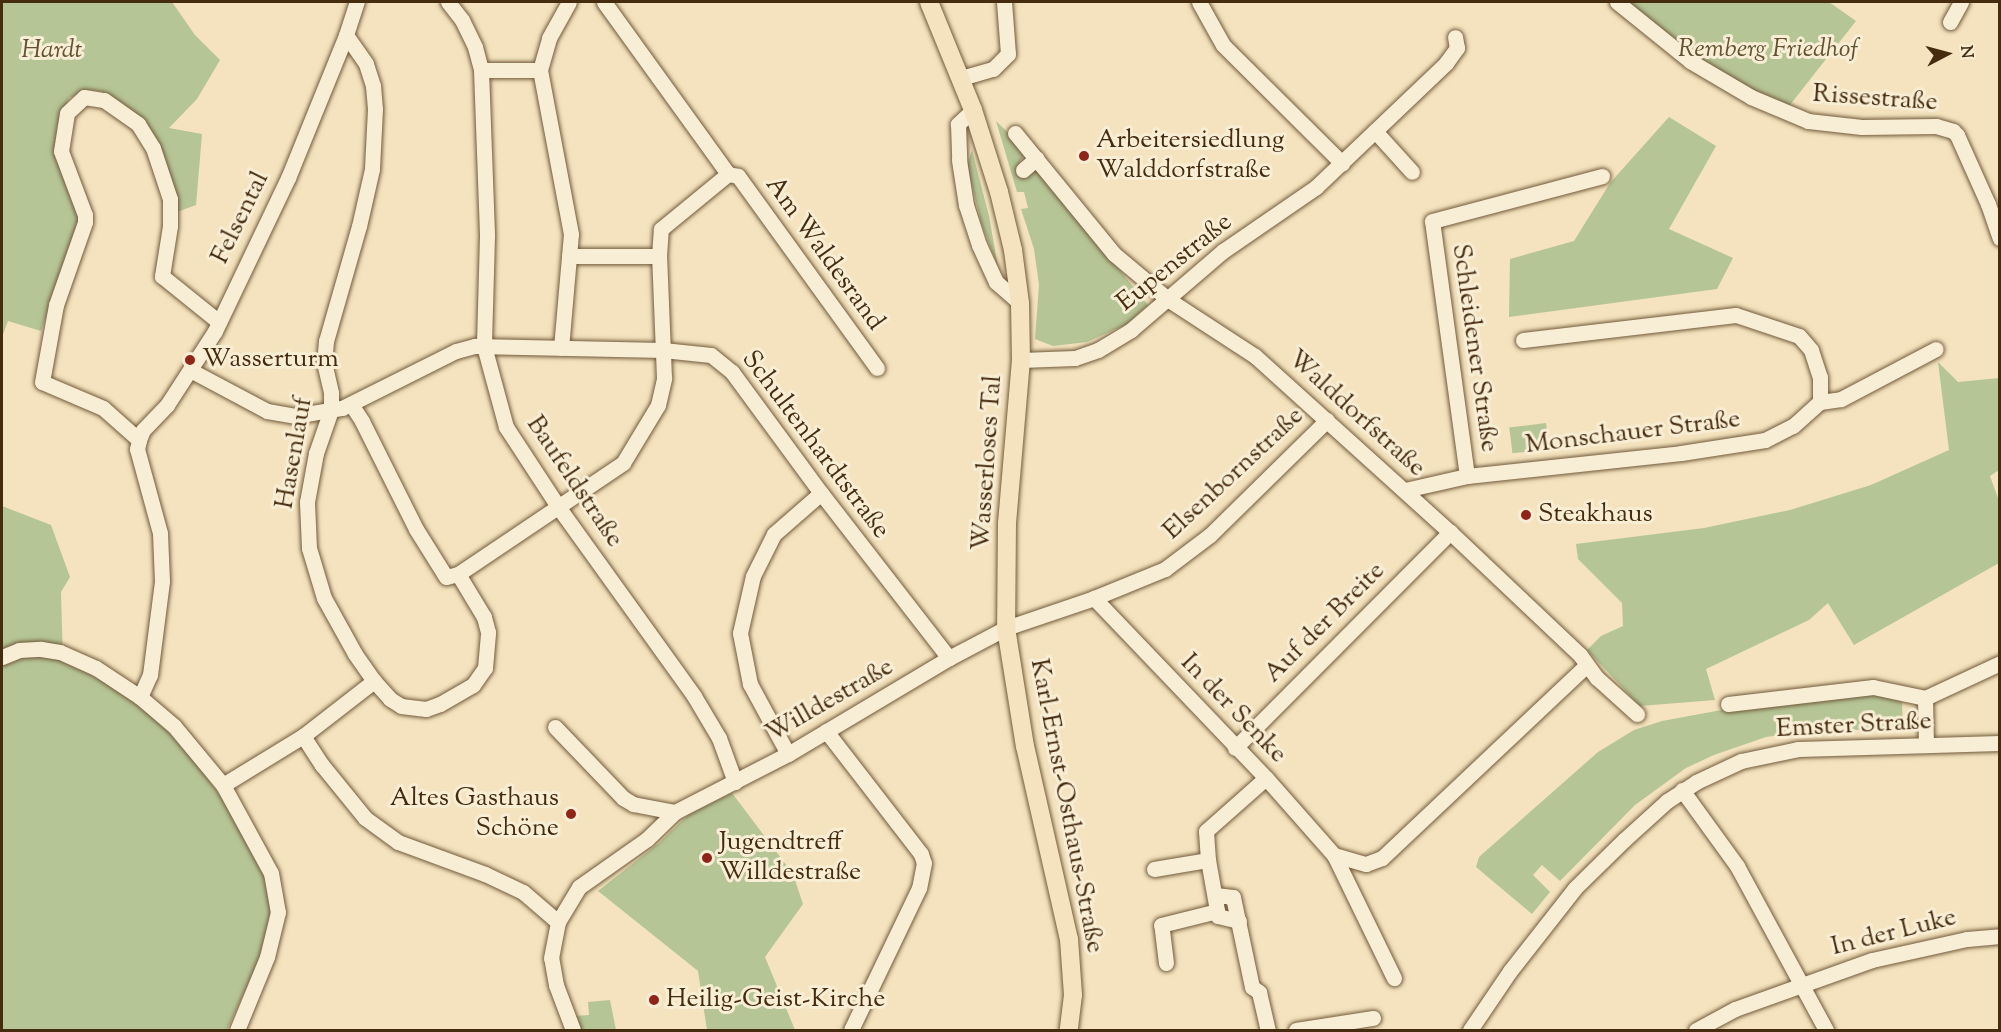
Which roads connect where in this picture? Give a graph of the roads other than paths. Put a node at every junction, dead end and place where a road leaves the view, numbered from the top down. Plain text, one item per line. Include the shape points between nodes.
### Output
1 (357, 2) edge
2 (448, 2) edge
3 (569, 2) edge
4 (604, 2) edge
5 (929, 2) edge
6 (1005, 2) edge
7 (1199, 2) edge
8 (1617, 2) edge
9 (1961, 2) edge
10 (1950, 22) dead end
11 (346, 35) junction
12 (1455, 36) dead end
13 (481, 70) junction
14 (540, 70) junction
15 (961, 78) junction
16 (973, 110) junction
17 (1375, 131) junction
18 (1015, 133) dead end
19 (1037, 158) junction
20 (1342, 163) junction
21 (1023, 170) dead end
22 (1412, 172) dead end
23 (728, 174) junction
24 (1602, 176) dead end
25 (2000, 238) edge
26 (569, 256) junction
27 (658, 256) junction
28 (1169, 300) junction
29 (1020, 303) junction
30 (219, 322) junction
31 (1523, 340) dead end
32 (484, 346) junction
33 (561, 348) junction
34 (1936, 349) dead end
35 (663, 350) junction
36 (1021, 360) junction
37 (876, 368) dead end
38 (190, 370) junction
39 (1820, 402) junction
40 (351, 404) junction
41 (331, 410) junction
42 (1327, 420) junction
43 (139, 440) junction
44 (1467, 476) junction
45 (1405, 490) junction
46 (821, 493) junction
47 (559, 508) junction
48 (1450, 532) junction
49 (458, 574) junction
50 (1094, 598) junction
51 (1006, 628) junction
52 (2, 657) edge
53 (949, 658) junction
54 (2000, 663) edge
55 (1586, 666) junction
56 (374, 681) junction
57 (140, 697) junction
58 (1924, 698) junction
59 (1728, 704) dead end
60 (1637, 714) dead end
61 (555, 727) dead end
62 (826, 731) junction
63 (303, 736) junction
64 (2000, 743) edge
65 (1926, 745) junction
66 (1235, 748) junction
67 (788, 754) junction
68 (1266, 778) junction
69 (735, 782) junction
70 (223, 785) junction
71 (1682, 790) junction
72 (675, 812) junction
73 (1334, 855) junction
74 (1208, 860) junction
75 (1154, 868) dead end
76 (1216, 903) junction
77 (558, 922) junction
78 (2000, 936) edge
79 (1166, 963) dead end
80 (1394, 978) dead end
81 (1801, 984) junction
82 (1373, 1018) dead end
83 (237, 1030) edge
84 (573, 1030) edge
85 (851, 1030) edge
86 (1069, 1030) edge
87 (1268, 1030) edge
88 (1296, 1030) edge
89 (1470, 1030) edge
90 (1696, 1030) edge
91 (1826, 1030) edge

1 - 11 street, Felsental
2 - 13 street, Baufeldstraße via 462,20
3 - 14 street via 549,38
4 - 23 street, Am Waldesrand
5 - 15 main road, Wasserloses Tal
6 - 15 street via 1008,54 993,69
7 - 20 street via 1223,45
8 - 25 street, Rissestraße via 1690,61 1751,96 1808,121 1862,127 1946,127 1957,135
9 - 10 street
11 - 30 street, Felsental via 288,178
11 - 41 street, Hasenlauf via 366,64 375,109 372,169 323,357 332,393
12 - 17 street, Eupenstraße via 1457,48 1446,63
13 - 14 street
13 - 32 street, Baufeldstraße via 487,236
14 - 26 street via 571,234
15 - 16 main road, Wasserloses Tal
16 - 29 main road, Wasserloses Tal via 999,192
16 - 29 street via 958,124 966,205 996,282
17 - 20 street, Eupenstraße
17 - 22 street
18 - 19 street, Walddorfstraße
19 - 21 street
19 - 28 street, Walddorfstraße via 1114,254
20 - 28 street, Eupenstraße via 1316,187 1223,250
23 - 27 street, Am Waldesrand via 661,229
23 - 37 street, Am Waldesrand via 738,176
24 - 44 street, Schleidener Straße via 1432,221
26 - 27 street
26 - 33 street
27 - 35 street, Am Waldesrand
28 - 36 street, Eupenstraße via 1098,350 1075,358
28 - 42 street, Walddorfstraße via 1255,356
29 - 36 main road, Wasserloses Tal
30 - 38 street, Felsental
30 - 43 street via 162,276 170,199 153,148 138,124 104,100 84,97 67,113 61,151 85,222 56,305 42,382 103,408
31 - 39 street via 1736,315 1799,336 1811,351 1820,377
32 - 33 street, Schultenhardtstraße
32 - 40 street, Schultenhardtstraße via 456,351
32 - 47 street, Baufeldstraße via 506,427
33 - 35 street, Schultenhardtstraße
34 - 39 street, Monschauer Straße via 1841,399
35 - 46 street, Schultenhardtstraße via 720,359
35 - 47 street, Am Waldesrand via 664,378 658,405 623,463
36 - 51 main road, Wasserloses Tal via 1007,523
38 - 41 street, Schultenhardtstraße via 276,414 294,416
38 - 43 street, Felsental
39 - 44 street, Monschauer Straße via 1793,426 1766,440
40 - 41 street, Schultenhardtstraße
40 - 49 street, Hasenlauf via 416,529 446,577
41 - 56 street, Hasenlauf via 316,453 307,502 309,548 324,598
42 - 45 street, Walddorfstraße
42 - 50 street, Elsenbornstraße via 1210,535 1165,569
43 - 57 street via 137,449 160,532 162,581 150,675
44 - 45 street, Monschauer Straße
45 - 48 street, Walddorfstraße
46 - 53 street, Schultenhardtstraße
46 - 67 street via 774,534 753,576 740,633 750,684
47 - 49 street, Am Waldesrand
47 - 69 street, Baufeldstraße via 694,696 719,738
48 - 55 street, Walddorfstraße via 1580,655
48 - 66 street, Auf der Breite
49 - 56 street, Hasenlauf via 484,617 488,632 485,668 473,684 426,709 401,706
50 - 51 street, Elsenbornstraße
50 - 66 street, In der Senke
51 - 53 street, Willdestraße
51 - 86 main road, Karl-Ernst-Osthaus-Straße via 1025,746 1069,939 1073,995
52 - 57 street via 19,650 60,652 96,668
53 - 62 street, Willdestraße
54 - 58 street
55 - 60 street, Walddorfstraße
55 - 73 street via 1382,858 1366,864
56 - 63 street
57 - 70 street via 174,726
58 - 59 street via 1874,687
58 - 65 street
61 - 72 street via 623,798 633,804
62 - 67 street, Willdestraße
62 - 85 street via 924,863 919,888
63 - 70 street
63 - 77 street via 365,818 398,842 523,892
64 - 65 street, Emster Straße
65 - 71 street, Emster Straße via 1789,750 1741,761
66 - 68 street, In der Senke
67 - 69 street, Willdestraße
68 - 73 street, In der Senke
68 - 74 street via 1209,825
69 - 72 street, Willdestraße
70 - 83 street via 271,873 278,912 267,957
71 - 81 street via 1737,866
71 - 89 street, Emster Straße via 1575,888
72 - 77 street, Willdestraße via 647,839 579,887
73 - 80 street, In der Senke
74 - 75 street
74 - 76 street
76 - 79 street via 1161,925
76 - 87 street via 1233,897 1252,987 1259,993
77 - 84 street, Willdestraße via 551,958 556,985
78 - 81 street, In der Luke via 1967,939 1872,960
81 - 90 street, In der Luke via 1735,1009
81 - 91 street
82 - 88 street

